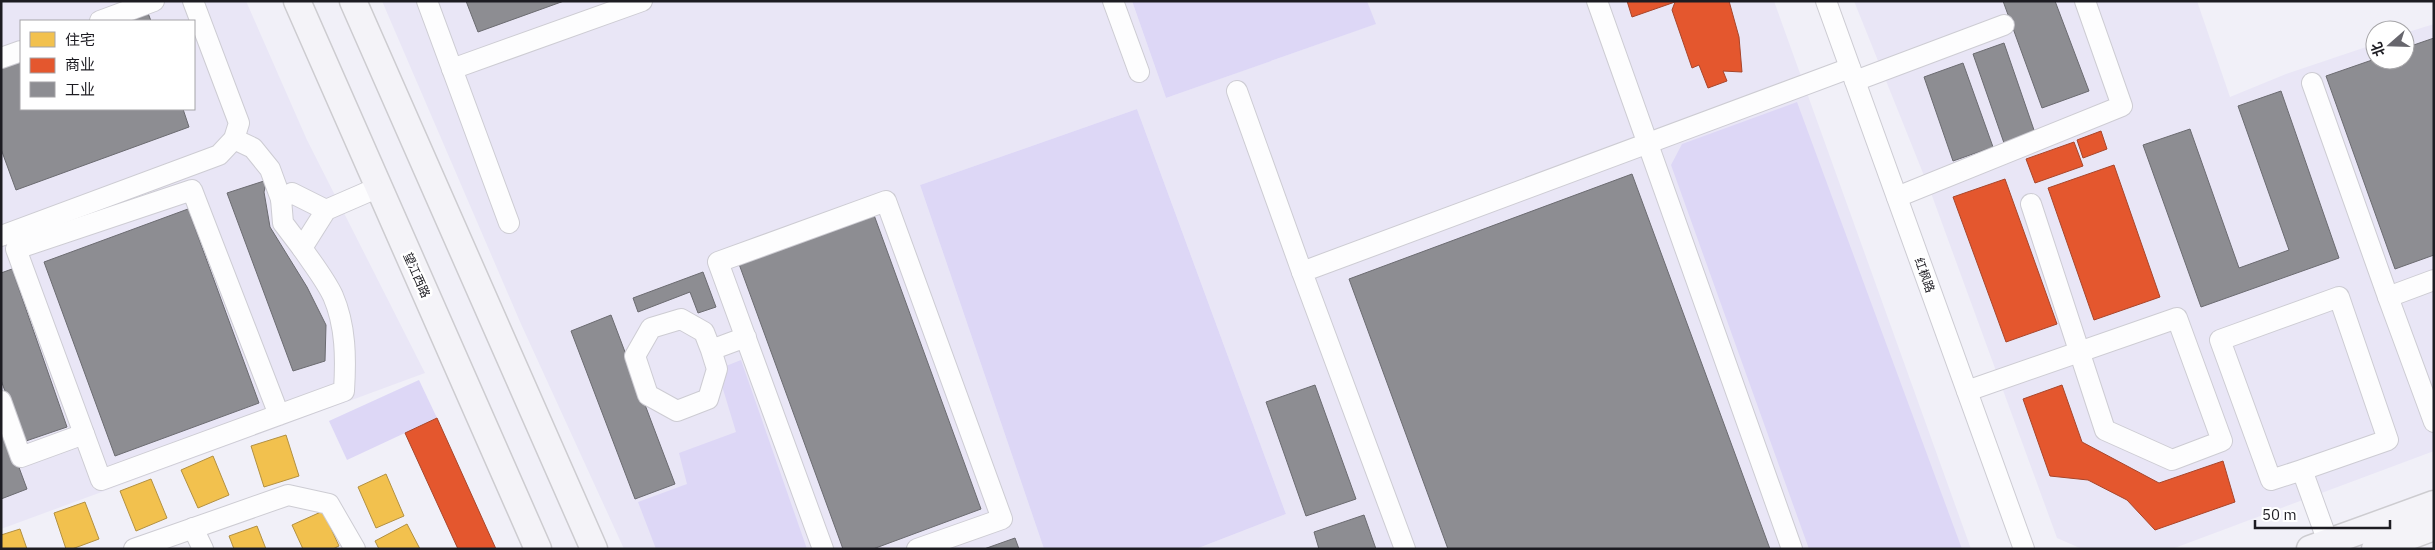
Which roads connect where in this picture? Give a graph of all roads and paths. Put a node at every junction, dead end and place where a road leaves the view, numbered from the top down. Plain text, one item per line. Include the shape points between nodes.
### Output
1 (153, 1) edge
2 (193, 1) edge
3 (297, 1) edge
4 (353, 1) edge
5 (427, 1) edge
6 (642, 1) edge
7 (1113, 1) edge
8 (1598, 1) edge
9 (1826, 1) edge
10 (2085, 1) edge
11 (103, 20) edge
12 (2004, 25) dead end
13 (20, 50) edge
14 (1, 58) edge
15 (452, 69) junction
16 (1139, 72) dead end
17 (1853, 75) junction
18 (2312, 84) dead end
19 (1237, 91) dead end
20 (234, 139) junction
21 (1648, 144) junction
22 (379, 187) junction
23 (1897, 198) junction
24 (281, 199) junction
25 (2031, 204) dead end
26 (326, 210) junction
27 (509, 223) dead end
28 (6, 246) edge
29 (302, 248) junction
30 (1302, 272) junction
31 (2434, 280) edge
32 (2388, 297) junction
33 (746, 337) junction
34 (711, 350) junction
35 (2080, 351) junction
36 (1967, 390) junction
37 (1, 401) edge
38 (279, 415) junction
39 (2434, 422) edge
40 (84, 434) junction
41 (2302, 470) junction
42 (2434, 504) edge
43 (193, 528) junction
44 (2425, 536) edge
45 (2319, 545) edge
46 (134, 549) edge
47 (203, 549) edge
48 (355, 549) edge
49 (538, 549) edge
50 (594, 549) edge
51 (823, 549) edge
52 (917, 549) edge
53 (1405, 549) edge
54 (1792, 549) edge
55 (2024, 549) edge
56 (2374, 549) edge

1 - 11 street
2 - 20 street via 239,123
3 - 22 main road, 望江西路
4 - 50 main road
5 - 15 street
6 - 15 street
7 - 16 street
8 - 21 street
9 - 17 street, 红枫路
10 - 23 street via 2122,106
12 - 17 street
13 - 14 street
15 - 27 street
17 - 21 street
17 - 23 street, 红枫路
18 - 32 street
19 - 30 street
20 - 24 street via 253,148 270,169
20 - 28 street via 218,154
21 - 30 street
21 - 54 street
22 - 26 street
22 - 49 main road, 望江西路
23 - 36 street, 红枫路
24 - 26 street via 292,193
24 - 29 street via 283,224
25 - 35 street
26 - 29 street
28 - 38 street via 192,190
28 - 40 street
29 - 38 street via 332,295 340,317 345,354 344,391
30 - 53 street
31 - 32 street
32 - 39 street
33 - 34 street
33 - 51 street
33 - 52 street via 718,262 886,201 1002,519
34 - 34 street via 704,332 681,319 651,328 634,356 648,395 677,411 708,399 717,369
35 - 35 street via 2177,318 2222,441 2172,460 2105,430
35 - 36 street
36 - 55 street, 红枫路
37 - 40 street via 21,456
38 - 40 street via 101,480
41 - 41 street via 2271,480 2220,340 2338,297 2388,440
41 - 45 street
42 - 45 main road
43 - 46 street
43 - 47 street
43 - 48 street via 288,495 329,504
44 - 56 main road

